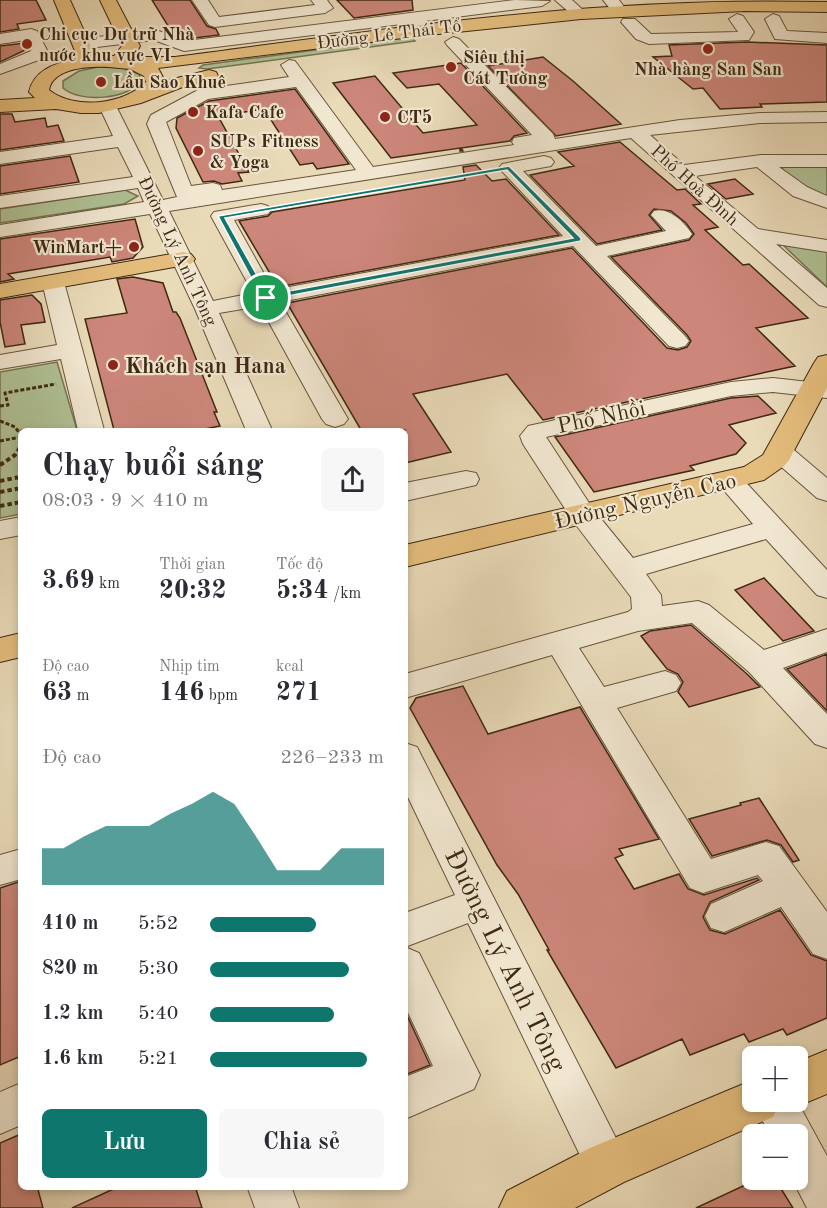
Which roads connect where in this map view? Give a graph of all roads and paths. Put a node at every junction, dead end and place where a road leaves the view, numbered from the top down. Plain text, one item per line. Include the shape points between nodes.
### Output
1 (62, 0) edge
2 (108, 0) edge
3 (200, 0) edge
4 (318, 0) edge
5 (541, 0) edge
6 (724, 2) edge
7 (614, 4) edge
8 (569, 5) edge
9 (827, 7) edge
10 (672, 12) junction
11 (737, 19) junction
12 (773, 19) junction
13 (827, 21) edge
14 (629, 22) junction
15 (419, 24) junction
16 (128, 38) junction
17 (827, 38) edge
18 (0, 39) edge
19 (453, 42) junction
20 (80, 43) junction
21 (50, 45) junction
22 (125, 62) junction
23 (83, 63) junction
24 (289, 65) junction
25 (0, 69) edge
26 (246, 70) dead end
27 (225, 74) dead end
28 (48, 75) junction
29 (301, 81) junction
30 (0, 86) edge
31 (145, 94) junction
32 (56, 103) junction
33 (0, 106) edge
34 (108, 106) junction
35 (827, 117) edge
36 (635, 132) junction
37 (125, 140) junction
38 (606, 152) dead end
39 (0, 158) edge
40 (761, 161) junction
41 (827, 161) edge
42 (509, 168) junction
43 (365, 170) junction
44 (678, 172) junction
45 (146, 181) junction
46 (0, 202) edge
47 (827, 202) edge
48 (158, 206) junction
49 (661, 215) dead end
50 (0, 231) edge
51 (752, 234) junction
52 (585, 246) junction
53 (827, 246) edge
54 (183, 259) junction
55 (53, 282) junction
56 (0, 291) edge
57 (266, 298) junction
58 (827, 300) edge
59 (206, 309) junction
60 (677, 341) dead end
61 (70, 350) junction
62 (0, 362) edge
63 (827, 363) edge
64 (58, 383) dead end
65 (820, 391) edge
66 (0, 406) edge
67 (335, 419) dead end
68 (0, 421) edge
69 (90, 428) edge
70 (258, 428) edge
71 (18, 432) edge
72 (18, 437) edge
73 (0, 443) edge
74 (18, 450) edge
75 (779, 451) junction
76 (0, 465) edge
77 (18, 477) edge
78 (466, 479) dead end
79 (728, 480) junction
80 (0, 481) edge
81 (18, 486) edge
82 (408, 491) edge
83 (0, 492) edge
84 (827, 492) edge
85 (18, 503) edge
86 (0, 506) edge
87 (583, 515) junction
88 (18, 527) edge
89 (772, 528) junction
90 (0, 530) edge
91 (827, 552) edge
92 (796, 554) junction
93 (408, 555) edge
94 (627, 570) junction
95 (827, 588) edge
96 (638, 620) junction
97 (827, 640) edge
98 (560, 642) junction
99 (18, 646) edge
100 (0, 650) edge
101 (760, 664) junction
102 (665, 683) dead end
103 (408, 685) edge
104 (595, 702) junction
105 (827, 735) edge
106 (408, 762) edge
107 (18, 865) edge
108 (0, 870) edge
109 (788, 887) junction
110 (478, 903) junction
111 (724, 916) dead end
112 (408, 929) edge
113 (827, 942) edge
114 (408, 971) edge
115 (827, 1071) edge
116 (808, 1080) edge
117 (408, 1097) edge
118 (18, 1105) edge
119 (742, 1107) edge
120 (0, 1113) edge
121 (607, 1165) junction
122 (808, 1165) edge
123 (270, 1190) edge
124 (827, 1200) edge
125 (277, 1208) edge
126 (524, 1208) edge

1 - 20 main road
2 - 16 main road
3 - 4 street via 215,22 325,8
5 - 15 street
6 - 9 main road, Đường Lê Thái Tổ
6 - 10 main road, Đường Lê Thái Tổ
7 - 8 main road, Đường Lê Thái Tổ
7 - 10 main road, Đường Lê Thái Tổ
8 - 15 main road, Đường Lê Thái Tổ
10 - 11 main road, Đường Lê Thái Tổ
10 - 14 main road, Đường Lê Thái Tổ
11 - 12 main road, Đường Lê Thái Tổ
11 - 14 street via 746,35 728,38 649,39
12 - 13 main road, Đường Lê Thái Tổ
12 - 17 street via 781,36
14 - 19 main road, Đường Lê Thái Tổ
15 - 16 street via 184,46 160,36
15 - 22 main road, Đường Lê Thái Tổ via 175,62
16 - 20 street
16 - 22 main road via 131,46
18 - 21 street via 31,34
19 - 24 main road, Đường Lê Thái Tổ
19 - 43 street via 546,138
20 - 21 street
20 - 23 main road
21 - 25 street via 41,54
22 - 23 main road, Đường Lê Thái Tổ
22 - 31 main road via 145,67 156,76 156,83
23 - 28 main road, Đường Lê Thái Tổ
24 - 26 main road, Đường Lê Thái Tổ
24 - 29 street
27 - 31 main road via 184,80
28 - 30 main road
28 - 32 main road via 39,85 39,92
29 - 43 street
29 - 43 street via 204,94 157,119 184,193
31 - 34 main road
32 - 33 main road
32 - 34 main road
34 - 37 street, Đường Lý Anh Tông
35 - 36 street via 728,120
36 - 43 street
36 - 44 street, Phố Hoà Đình
37 - 39 street
37 - 45 street, Đường Lý Anh Tông
38 - 42 street
40 - 41 street
40 - 44 street
40 - 47 street via 798,191
42 - 52 street
42 - 57 street via 221,216
43 - 48 street
44 - 51 street, Phố Hoà Đình
45 - 46 street
45 - 48 street, Đường Lý Anh Tông
48 - 50 street
48 - 54 street, Đường Lý Anh Tông
49 - 52 street via 682,234
51 - 53 street, Phố Hoà Đình
51 - 58 street
52 - 57 street
52 - 60 street
54 - 55 main road
54 - 59 street, Đường Lý Anh Tông
55 - 56 main road
55 - 61 street
57 - 59 street
57 - 67 street
59 - 70 street, Đường Lý Anh Tông
61 - 62 street
61 - 69 street
63 - 65 main road, Đường Nguyễn Cao
64 - 66 path via 5,393 9,405
65 - 75 main road, Đường Nguyễn Cao
65 - 87 street, Phố Nhồi via 772,385 731,388 537,430 533,436 536,444
68 - 71 path
72 - 73 path
74 - 76 path
75 - 79 main road, Đường Nguyễn Cao via 774,460 754,474
75 - 84 street
77 - 80 path
78 - 82 street
79 - 87 main road, Đường Nguyễn Cao
79 - 89 street
81 - 83 path
85 - 86 path
87 - 93 main road, Đường Nguyễn Cao
87 - 94 street, Phố Nhồi
88 - 90 street
89 - 92 street
89 - 94 street
91 - 92 street
92 - 95 street
94 - 96 street, Phố Nhồi via 646,595 648,606
96 - 98 street
96 - 101 street via 698,612
97 - 101 street
98 - 103 street
98 - 104 street
99 - 100 main road
101 - 105 street
102 - 104 street
104 - 109 street via 703,878 766,857
106 - 110 street, Đường Lý Anh Tông
107 - 108 street
109 - 111 street
109 - 113 street
110 - 112 street
110 - 121 street, Đường Lý Anh Tông
114 - 117 street via 459,1075
115 - 116 main road
118 - 120 street
119 - 121 main road
121 - 126 main road
122 - 124 street
123 - 125 street

